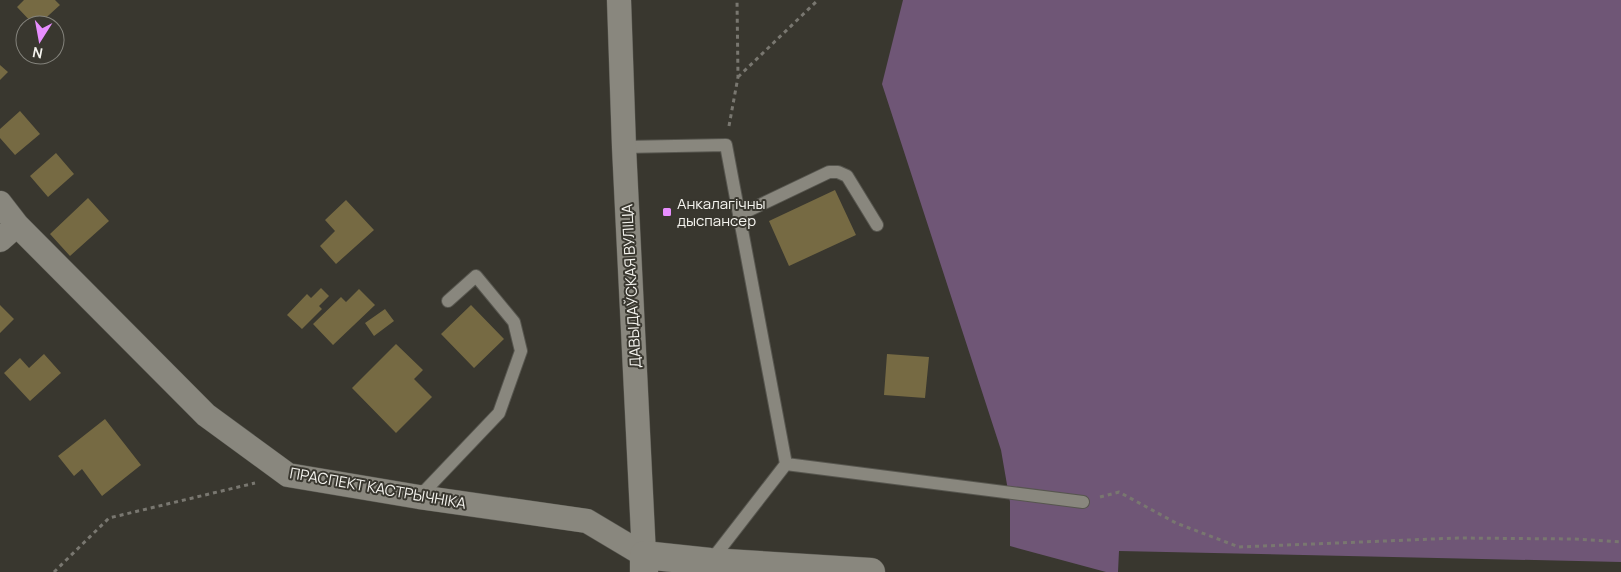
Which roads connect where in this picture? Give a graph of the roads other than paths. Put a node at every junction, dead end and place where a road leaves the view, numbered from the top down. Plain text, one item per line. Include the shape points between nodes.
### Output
1 (619, 0) edge
2 (624, 147) junction
3 (0, 203) edge
4 (739, 215) junction
5 (877, 225) dead end
6 (9, 233) edge
7 (448, 301) dead end
8 (786, 464) junction
9 (419, 497) junction
10 (1083, 502) road end
11 (710, 562) junction
12 (644, 563) edge
13 (871, 572) edge

1 - 2 street, ДАВЫДАЎСКАЯ ВУЛІЦА
2 - 4 lane via 726,145
2 - 12 street, ДАВЫДАЎСКАЯ ВУЛІЦА
3 - 6 street, ПРАСПЕКТ КАСТРЫЧНІКА
4 - 5 lane via 829,172 838,172 846,176
4 - 8 lane
6 - 9 street, ПРАСПЕКТ КАСТРЫЧНІКА via 206,415 288,475
7 - 9 lane via 476,276 514,322 521,351 500,413
8 - 10 lane
8 - 11 lane
9 - 12 street, ПРАСПЕКТ КАСТРЫЧНІКА via 587,520
11 - 12 street
11 - 13 street

